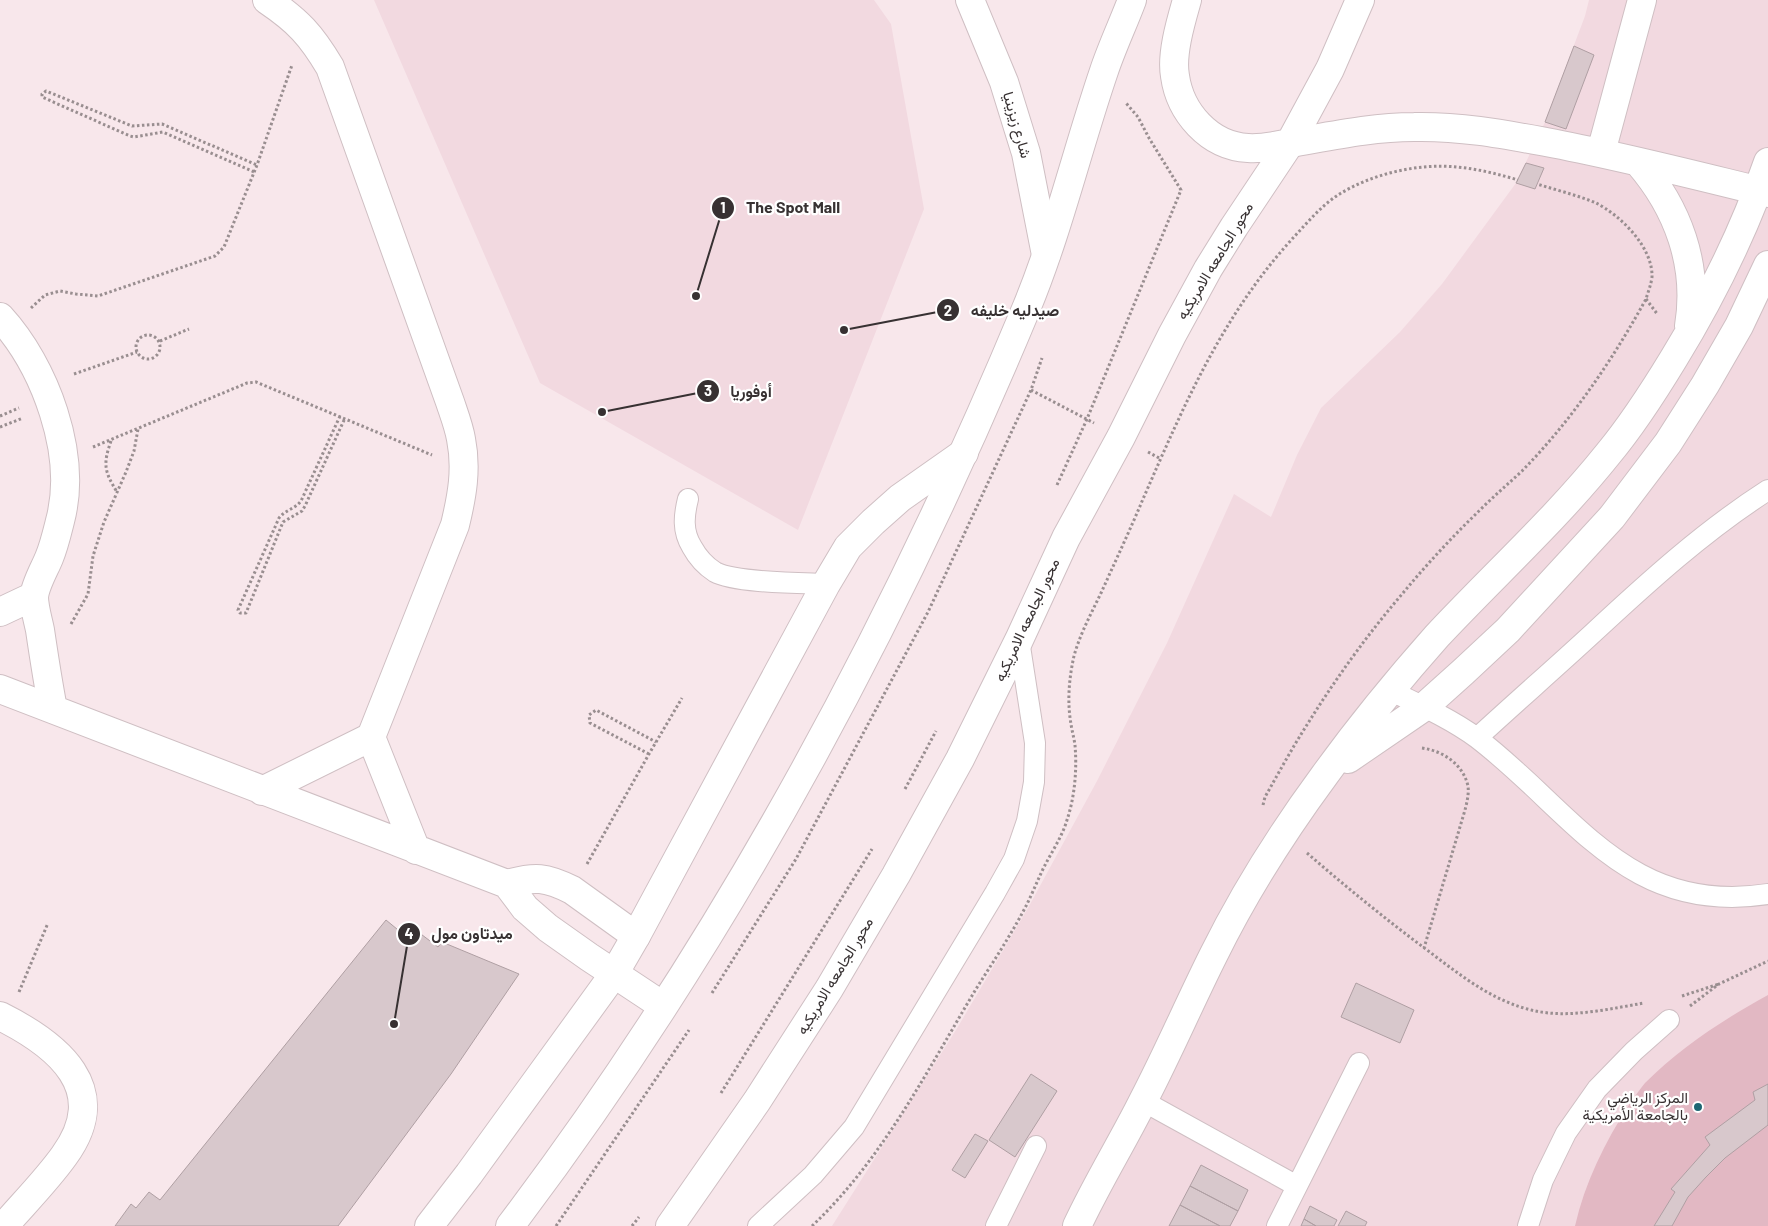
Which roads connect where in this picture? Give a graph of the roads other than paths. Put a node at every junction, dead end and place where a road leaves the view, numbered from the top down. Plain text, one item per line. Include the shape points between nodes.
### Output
1 (267, 0) edge
2 (970, 0) edge
3 (1132, 0) edge
4 (1187, 0) edge
5 (1360, 0) edge
6 (1642, 0) edge
7 (1290, 143) junction
8 (1601, 152) junction
9 (1638, 162) junction
10 (1768, 162) edge
11 (1763, 192) edge
12 (1046, 255) junction
13 (1768, 265) edge
14 (3, 320) edge
15 (1687, 336) junction
16 (964, 453) junction
17 (1768, 490) edge
18 (688, 499) dead end
19 (826, 584) junction
20 (34, 596) junction
21 (0, 612) edge
22 (1019, 640) junction
23 (0, 690) edge
24 (1391, 691) junction
25 (1424, 706) junction
26 (52, 710) junction
27 (371, 736) junction
28 (1477, 738) junction
29 (1324, 775) junction
30 (262, 791) junction
31 (416, 850) junction
32 (507, 884) junction
33 (1768, 894) edge
34 (636, 936) junction
35 (614, 974) junction
36 (663, 1006) junction
37 (4, 1018) edge
38 (1669, 1020) road end
39 (1359, 1063) dead end
40 (1143, 1101) junction
41 (1036, 1146) dead end
42 (1297, 1186) junction
43 (4, 1226) edge
44 (429, 1226) edge
45 (510, 1226) edge
46 (670, 1226) edge
47 (758, 1226) edge
48 (996, 1226) edge
49 (1077, 1226) edge
50 (1277, 1226) edge
51 (1528, 1226) edge

1 - 27 street via 305,29 330,67 461,439 464,469 455,525
2 - 12 street, شارع زيزينيا via 1007,90 1026,153
3 - 12 street via 1105,69
4 - 7 street via 1175,52 1174,74 1179,96 1189,116 1205,132 1225,143 1247,148
5 - 7 street, محور الجامعه الامريكيه via 1330,69
6 - 8 street
7 - 8 street via 1373,129 1422,127 1497,132
7 - 22 street, محور الجامعه الامريكيه via 1208,269 1172,335 1066,538
8 - 9 street
9 - 11 street
9 - 15 street via 1664,195 1682,233 1690,274
10 - 11 street
11 - 15 street
12 - 16 street via 1028,306
13 - 25 street via 1705,386 1668,443 1612,517 1508,630
14 - 20 street via 28,354 43,386 65,458 66,485 61,519
15 - 24 street via 1651,395 1566,504 1436,638
16 - 19 street via 900,498 873,522 848,547
16 - 36 street via 824,736 746,872
17 - 28 lane via 1722,521 1670,563
18 - 19 lane via 684,527 688,541 699,560 717,573 738,579
19 - 34 street
20 - 21 street
20 - 26 street
22 - 46 street, محور الجامعه الامريكيه via 955,767 829,989 757,1101
22 - 47 lane via 1035,743 1028,821 1014,859 854,1127 813,1175
23 - 26 street
24 - 25 lane
24 - 29 street
25 - 28 lane
25 - 29 street
26 - 30 street
27 - 30 street
27 - 31 street
28 - 33 lane via 1608,854 1642,876 1700,895 1724,898
29 - 40 street via 1238,908
30 - 31 street
31 - 32 street
32 - 34 street via 528,878 547,879 572,890
32 - 35 street via 525,908
34 - 35 street
35 - 36 street
35 - 44 street
36 - 45 street
37 - 43 street via 61,1057 82,1091 83,1114 77,1134 64,1156
38 - 51 lane via 1597,1089 1566,1133 1543,1180
39 - 42 lane
40 - 42 lane
40 - 49 street
41 - 48 lane
42 - 50 lane

